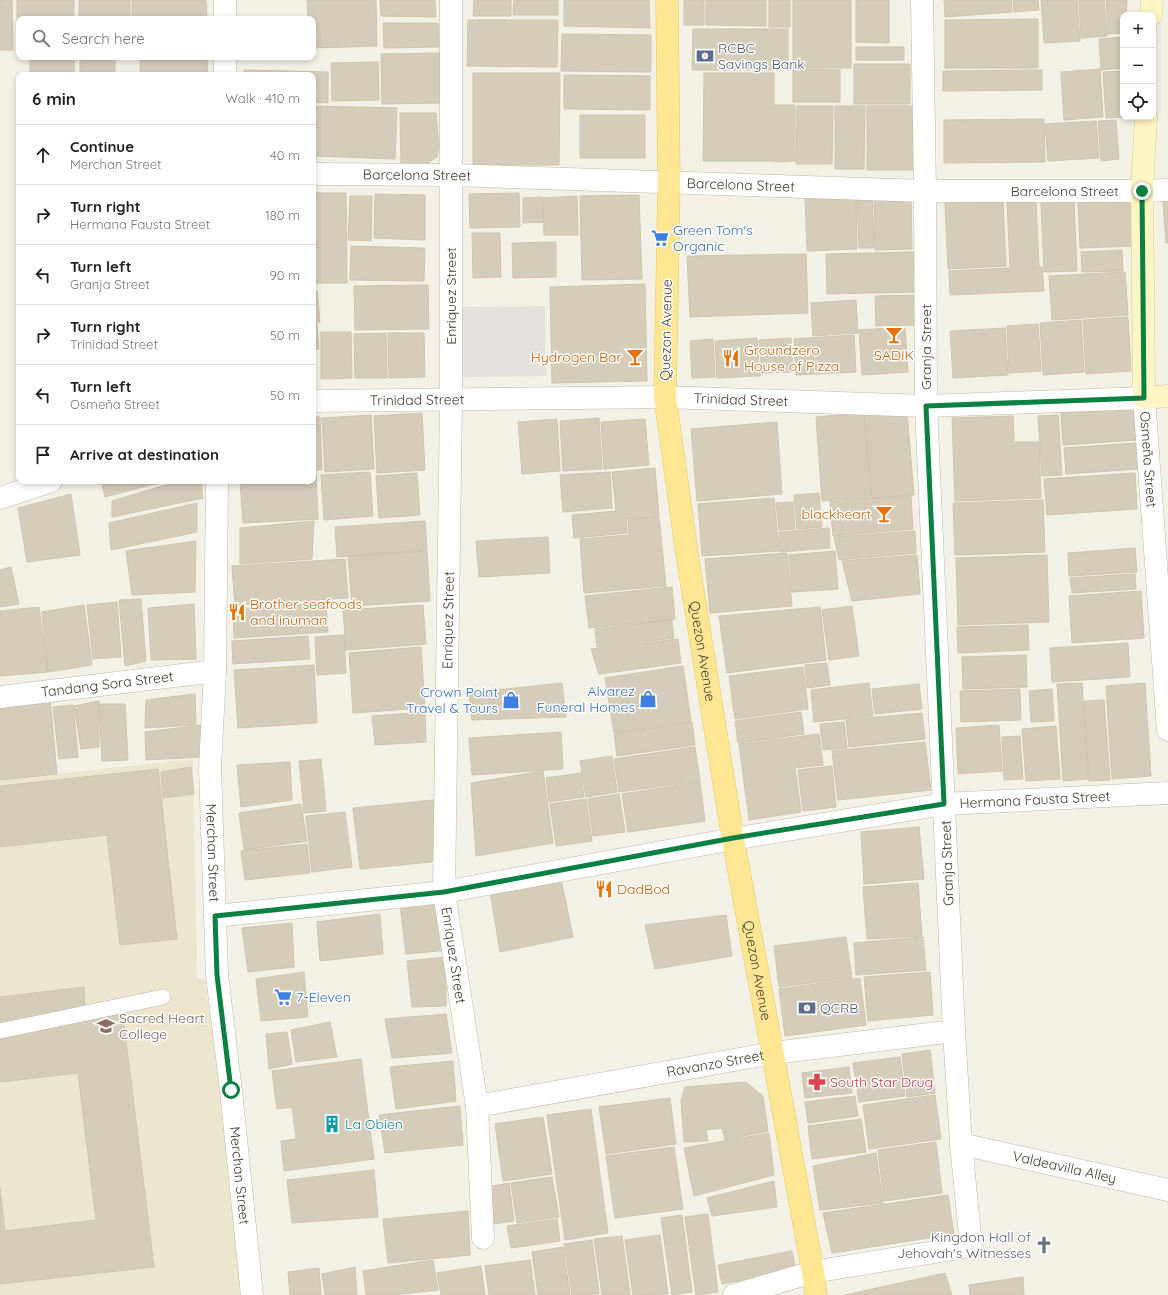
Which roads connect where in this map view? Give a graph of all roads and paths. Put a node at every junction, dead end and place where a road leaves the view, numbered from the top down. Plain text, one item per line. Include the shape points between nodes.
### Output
1 (225, 0) edge
2 (451, 0) edge
3 (667, 0) edge
4 (922, 0) edge
5 (1152, 0) edge
6 (1151, 12) edge
7 (225, 16) edge
8 (225, 60) edge
9 (225, 72) edge
10 (1146, 120) edge
11 (316, 174) edge
12 (451, 175) junction
13 (669, 183) junction
14 (1168, 190) edge
15 (925, 191) junction
16 (1142, 191) junction
17 (1168, 396) edge
18 (666, 397) junction
19 (1144, 398) junction
20 (451, 400) junction
21 (316, 401) edge
22 (926, 406) junction
23 (42, 484) edge
24 (217, 484) edge
25 (0, 498) edge
26 (215, 671) junction
27 (0, 697) edge
28 (1168, 730) edge
29 (1168, 793) edge
30 (944, 804) junction
31 (733, 838) junction
32 (444, 892) junction
33 (215, 916) junction
34 (163, 997) dead end
35 (0, 1031) edge
36 (954, 1031) junction
37 (773, 1053) junction
38 (477, 1106) junction
39 (961, 1144) junction
40 (1168, 1190) edge
41 (483, 1238) dead end
42 (813, 1272) junction
43 (252, 1295) edge
44 (734, 1295) edge
45 (816, 1295) edge

1 - 7 street
2 - 12 street, Enriquez Street
3 - 13 main road, Quezon Avenue
4 - 15 street, Granja Street
5 - 6 street
8 - 9 street
10 - 16 street, Osmeña Street
11 - 12 street, Barcelona Street
12 - 13 street, Barcelona Street
12 - 20 street, Enriquez Street
13 - 15 street, Barcelona Street
13 - 18 main road, Quezon Avenue
14 - 16 street, Barcelona Street
15 - 16 street, Barcelona Street
15 - 22 street, Granja Street
16 - 19 street, Osmeña Street
17 - 19 street, Trinidad Street
18 - 20 street, Trinidad Street
18 - 22 street, Trinidad Street
18 - 31 main road, Quezon Avenue via 688,561
19 - 22 street, Trinidad Street
19 - 28 street, Osmeña Street
20 - 21 street, Trinidad Street
20 - 32 street, Enriquez Street
22 - 30 street, Granja Street
23 - 25 street
24 - 26 street, Merchan Street
26 - 27 street, Tandang Sora Street
26 - 33 street, Merchan Street via 210,768
29 - 30 street, Hermana Fausta Street
30 - 31 street, Hermana Fausta Street
30 - 36 street, Granja Street
31 - 32 street, Hermana Fausta Street
31 - 37 main road, Quezon Avenue
32 - 33 street, Hermana Fausta Street
32 - 38 street, Enriquez Street
33 - 43 street, Merchan Street via 217,975
34 - 35 lane
36 - 37 street, Ravanzo Street
36 - 39 street, Granja Street
37 - 38 street, Ravanzo Street
37 - 42 main road, Quezon Avenue
38 - 41 street, Enriquez Street
39 - 40 street, Valdeavilla Alley
39 - 42 street, Granja Street via 971,1246
42 - 44 street
42 - 45 main road, Quezon Avenue

